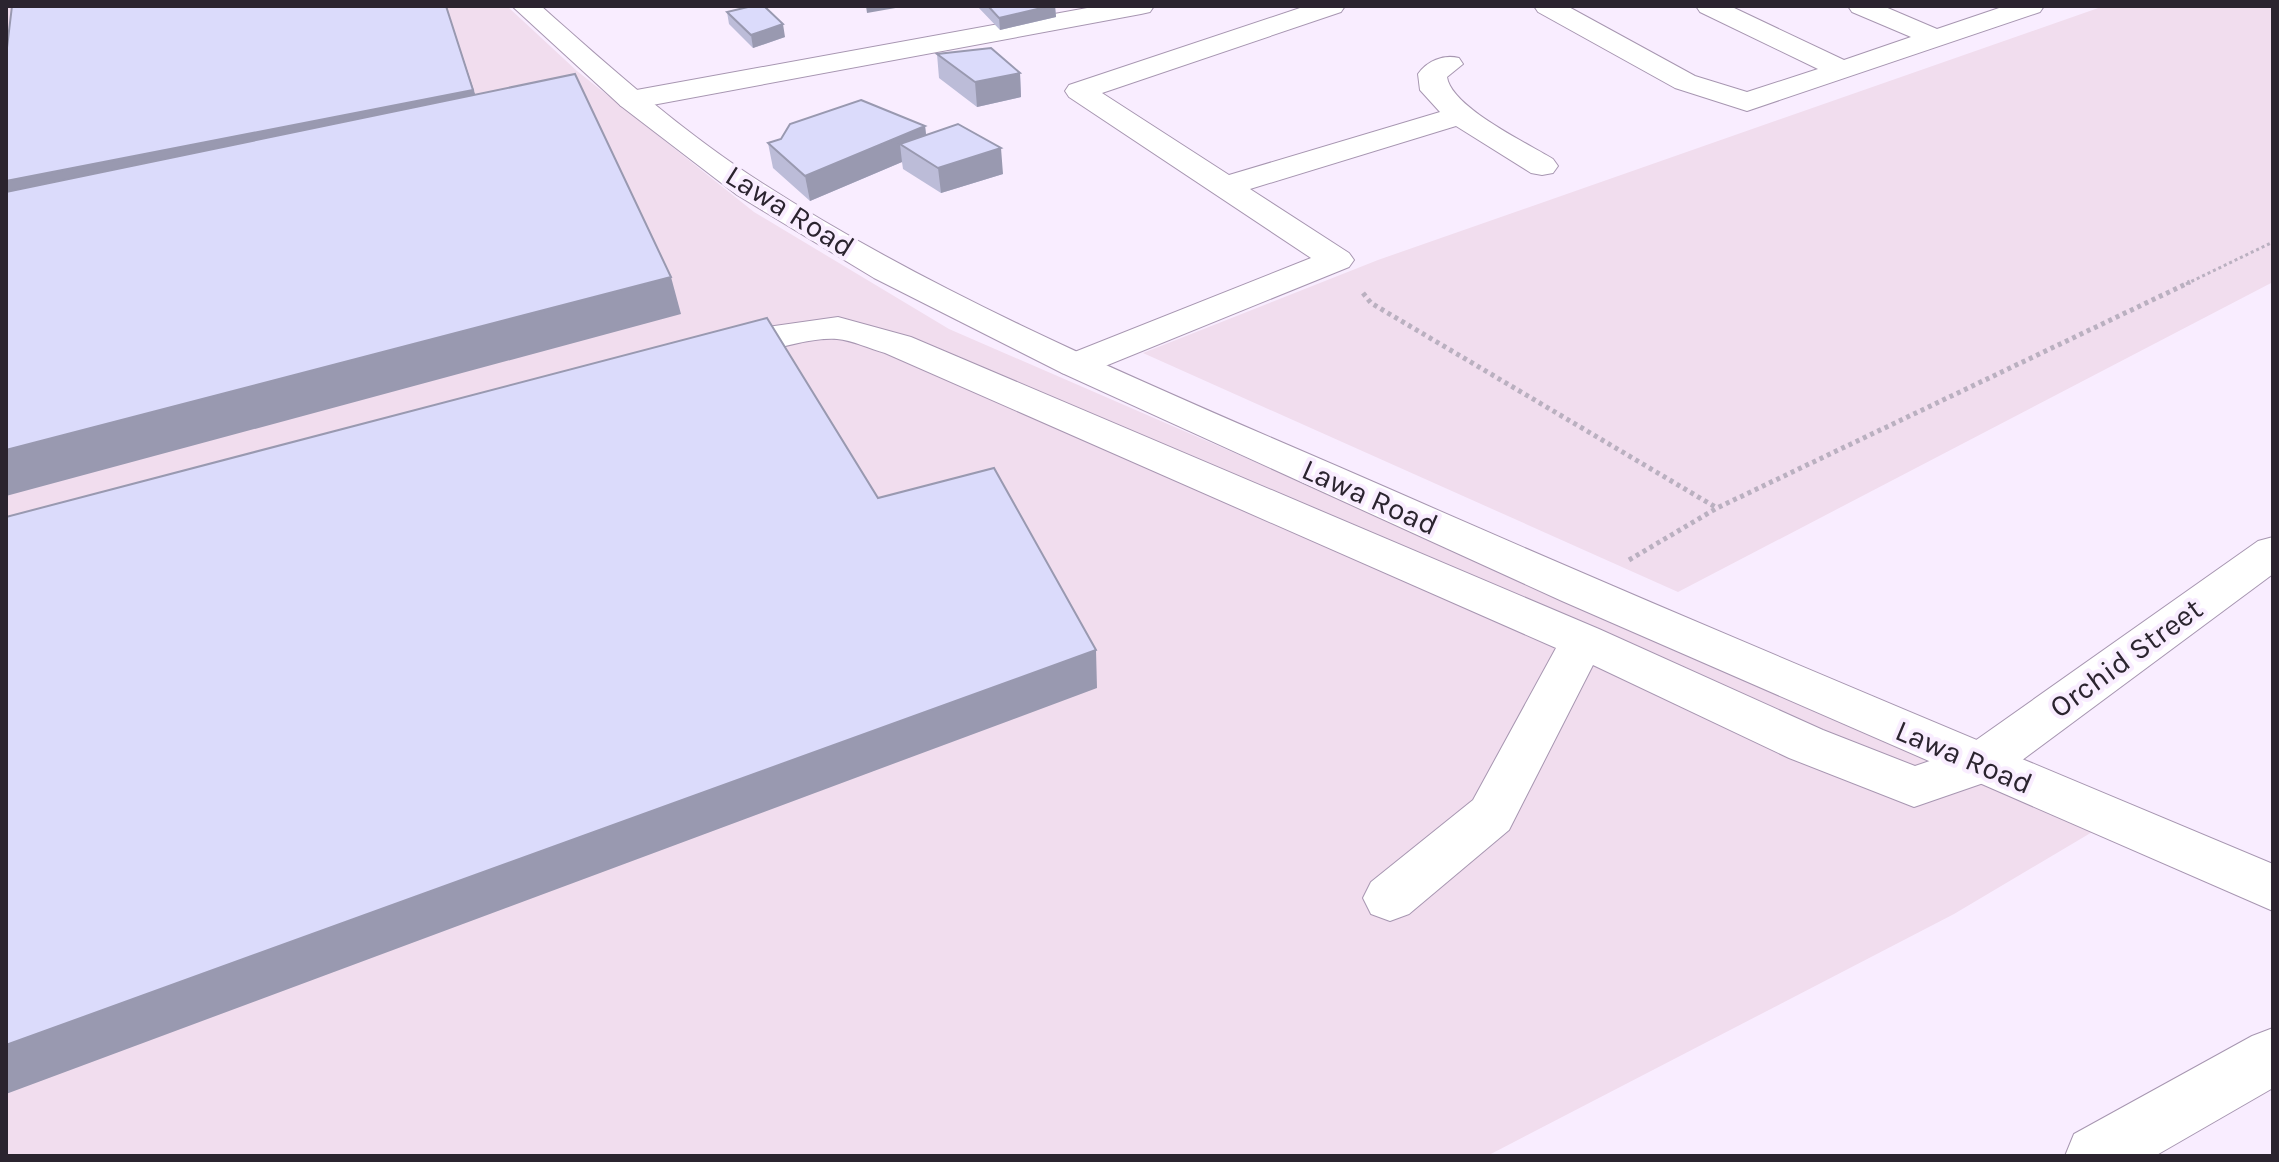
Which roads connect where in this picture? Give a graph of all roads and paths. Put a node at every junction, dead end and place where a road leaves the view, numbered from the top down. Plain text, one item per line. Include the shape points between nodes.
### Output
1 (525, 6) edge
2 (1141, 6) edge
3 (1332, 6) edge
4 (1547, 6) edge
5 (1709, 6) edge
6 (1861, 6) edge
7 (2012, 9) edge
8 (1933, 37) junction
9 (1449, 64) dead end
10 (1841, 69) junction
11 (631, 100) junction
12 (1460, 115) junction
13 (1542, 166) dead end
14 (1227, 186) junction
15 (2273, 242) edge
16 (1337, 260) junction
17 (677, 360) edge
18 (1075, 365) junction
19 (1717, 508) junction
20 (2273, 552) edge
21 (1578, 590) junction
22 (1583, 641) junction
23 (1980, 764) junction
24 (2273, 888) edge
25 (1390, 898) dead end
26 (2273, 1056) edge
27 (2096, 1156) edge

1 - 11 street, Lawa Road
2 - 11 street
3 - 14 street via 1079,91
4 - 10 street via 1685,82 1747,102
5 - 10 street
6 - 8 street
7 - 8 street
8 - 10 street
9 - 12 street via 1432,74 1434,90
11 - 18 street, Lawa Road via 748,188 886,271
12 - 13 street
12 - 14 street
14 - 16 street
15 - 19 path
16 - 18 street
16 - 19 path via 1371,303
17 - 22 street, Orchid Street via 753,340 838,328 898,345
18 - 21 street, Lawa Road
19 - 21 path
20 - 23 street, Orchid Street
21 - 23 street, Lawa Road
22 - 23 street, Orchid Street via 1806,744 1914,787
22 - 25 street via 1491,815
23 - 24 street, Lawa Road
26 - 27 street

